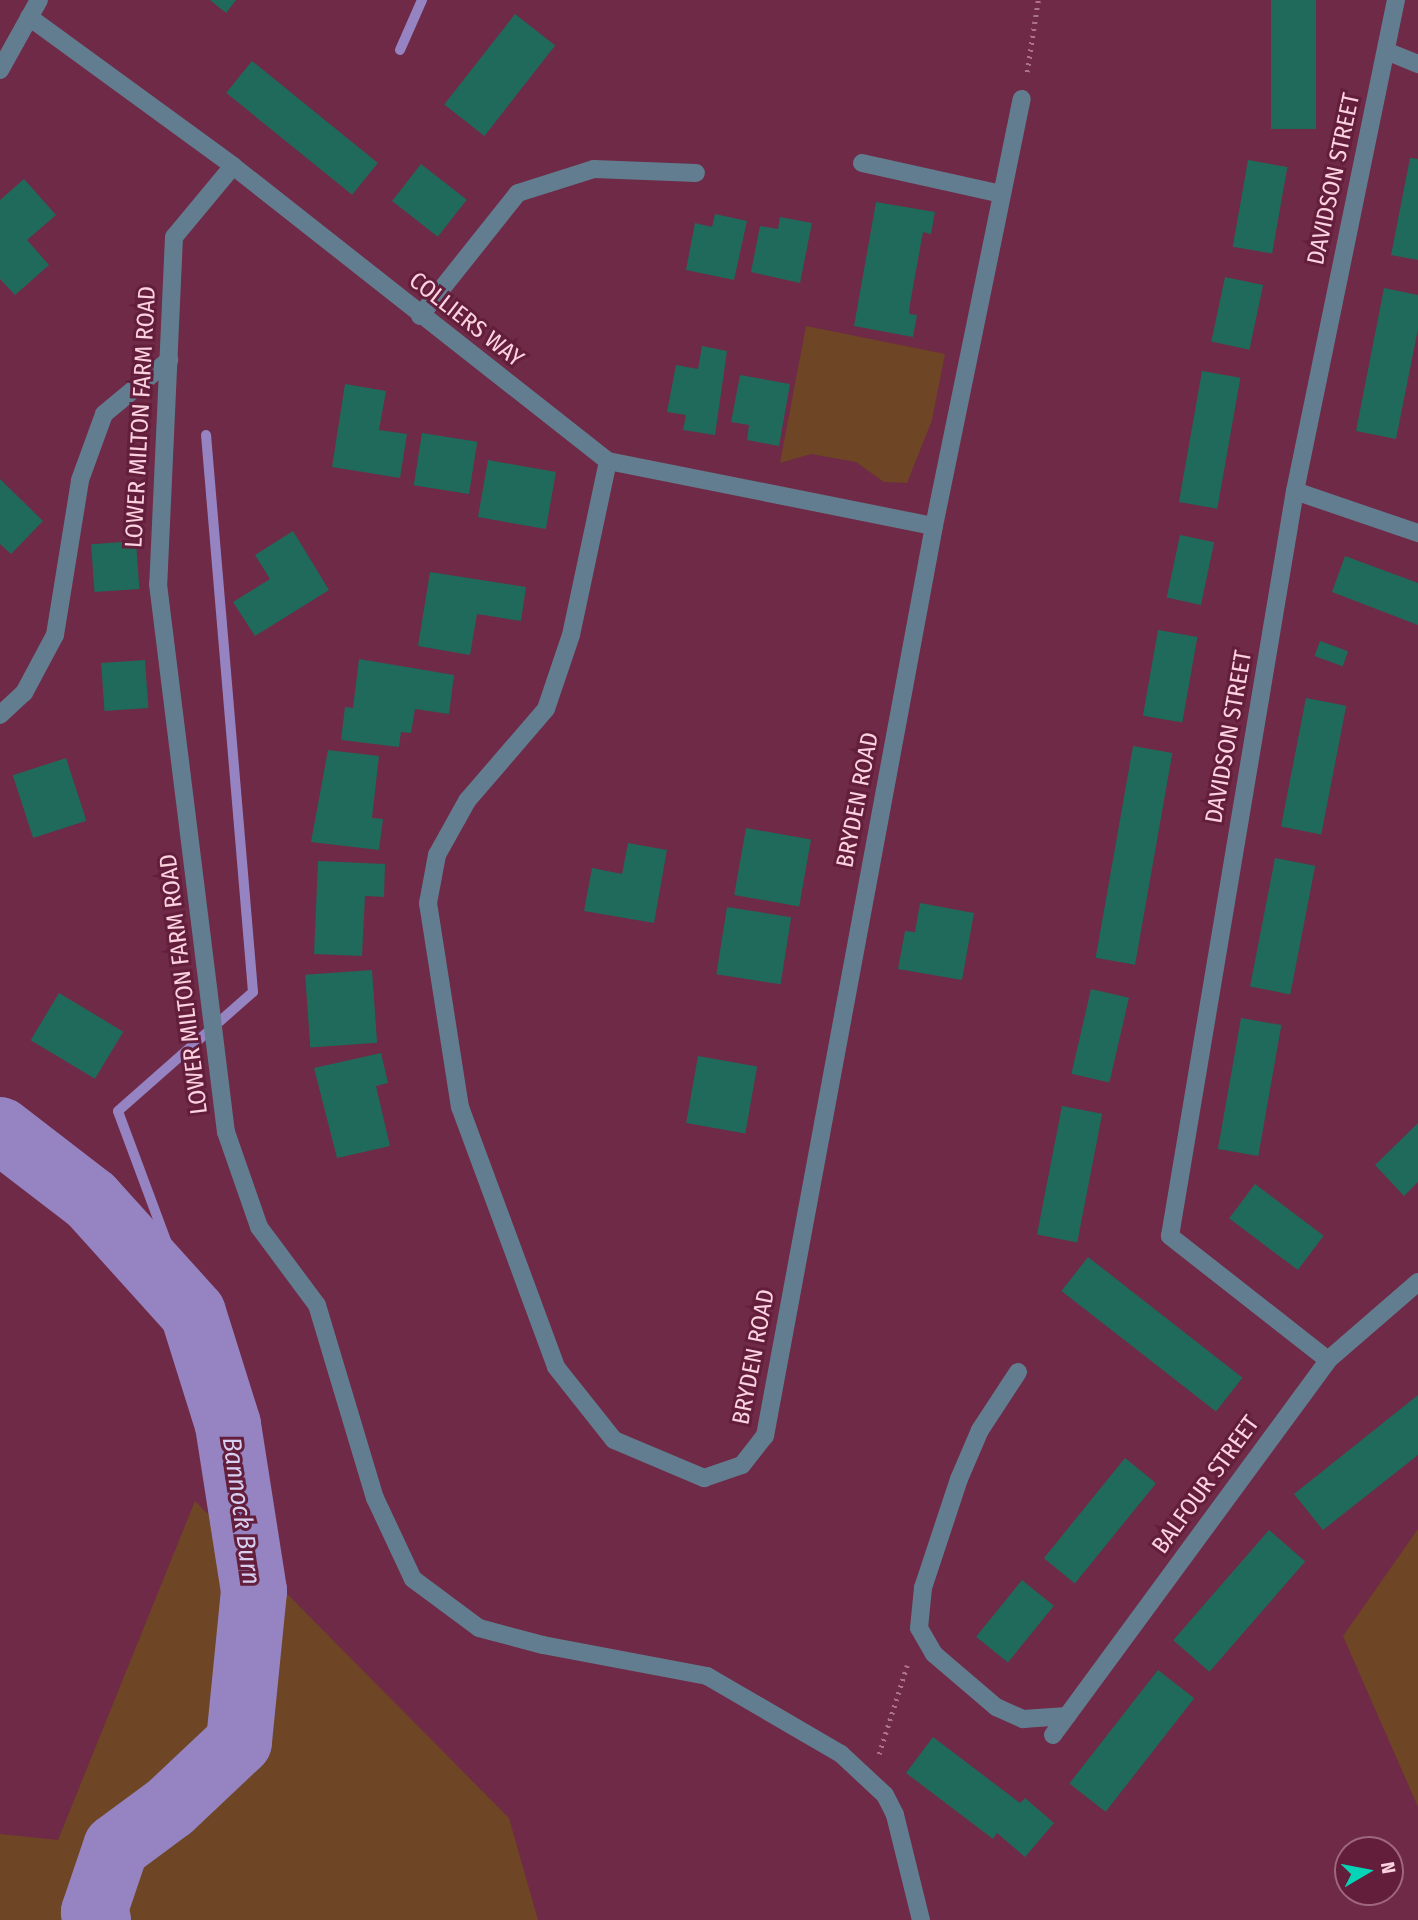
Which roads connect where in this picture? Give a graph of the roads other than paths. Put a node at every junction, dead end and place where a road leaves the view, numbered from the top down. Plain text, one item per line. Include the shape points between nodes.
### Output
1 (39, 0) edge
2 (1396, 0) edge
3 (29, 17) junction
4 (1386, 51) junction
5 (1418, 64) edge
6 (0, 70) edge
7 (1022, 99) road end
8 (862, 163) dead end
9 (233, 166) junction
10 (696, 173) dead end
11 (1002, 194) junction
12 (420, 316) junction
13 (169, 360) junction
14 (608, 461) junction
15 (1296, 491) junction
16 (934, 526) junction
17 (1418, 533) edge
18 (0, 715) edge
19 (1418, 1282) edge
20 (1328, 1360) junction
21 (1018, 1372) dead end
22 (1067, 1716) junction
23 (1053, 1735) dead end
24 (920, 1920) edge

1 - 3 street
2 - 4 street, DAVIDSON STREET
3 - 6 street
3 - 9 street, COLLIERS WAY
4 - 5 street
4 - 15 street, DAVIDSON STREET
7 - 11 street, BRYDEN ROAD
8 - 11 street
9 - 12 street, COLLIERS WAY
9 - 13 street, LOWER MILTON FARM ROAD via 174,237
10 - 12 street via 594,169 518,193
11 - 16 street, BRYDEN ROAD
12 - 14 street, COLLIERS WAY
13 - 18 street via 104,414 80,480 55,635 24,693
13 - 24 street, LOWER MILTON FARM ROAD via 158,584 226,1132 259,1227 317,1306 375,1498 412,1579 479,1628 707,1676 841,1754 886,1795
14 - 16 street, COLLIERS WAY
14 - 16 street, BRYDEN ROAD via 570,635 546,709 467,801 437,855 428,903 460,1107 556,1367 614,1440 704,1478 742,1465 765,1436
15 - 17 street
15 - 20 street, DAVIDSON STREET via 1170,1236
19 - 20 street, BALFOUR STREET
20 - 22 street, BALFOUR STREET
21 - 22 street via 980,1430 959,1479 923,1588 919,1628 934,1654 996,1707 1023,1719
22 - 23 street, BALFOUR STREET

